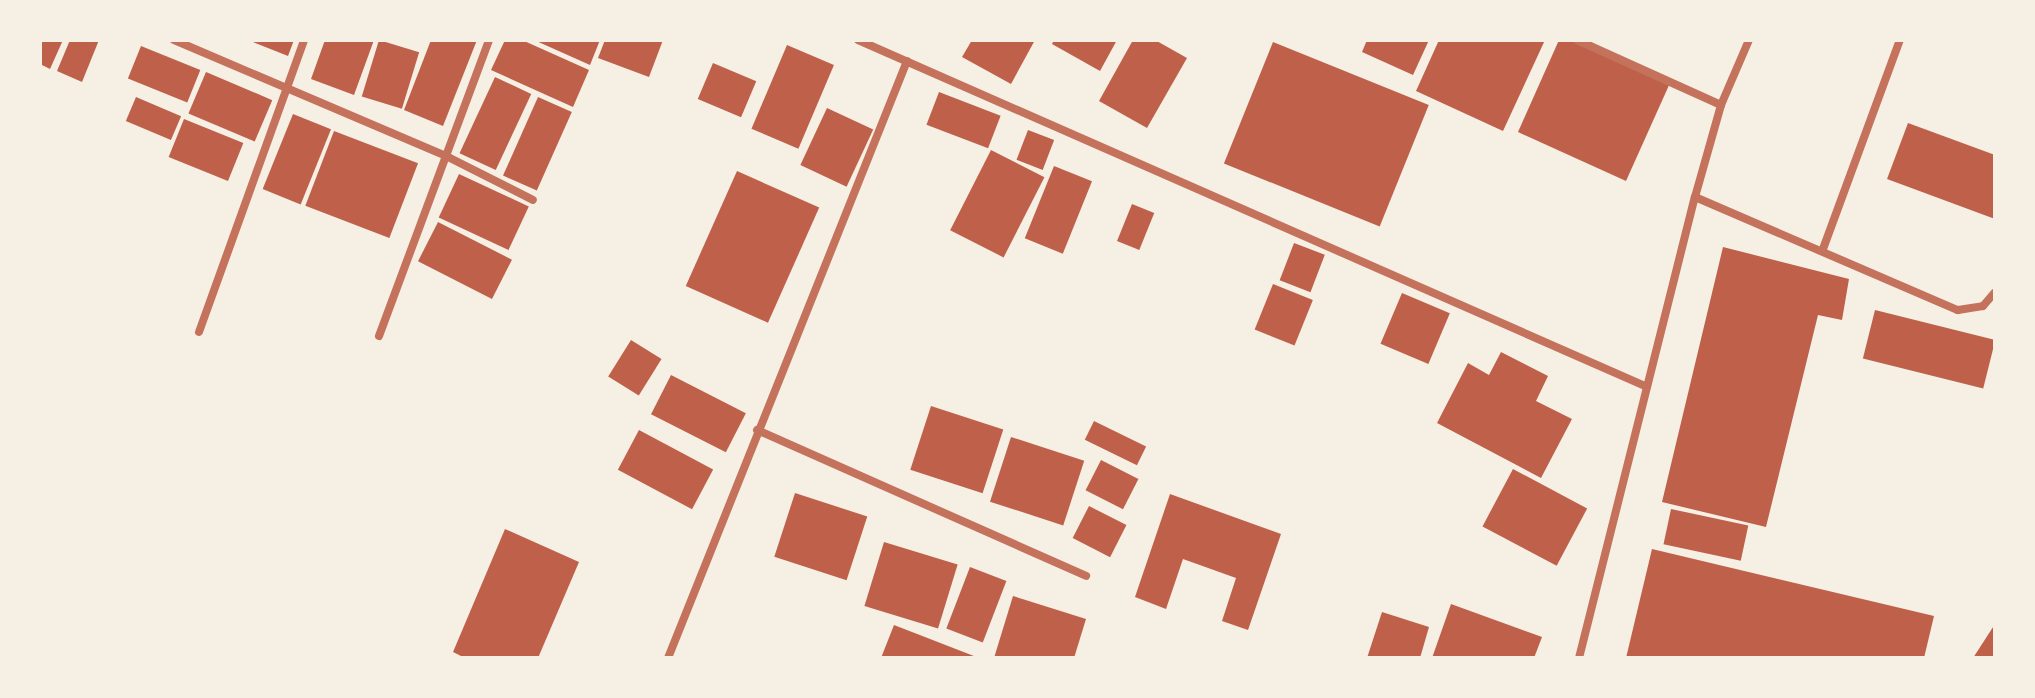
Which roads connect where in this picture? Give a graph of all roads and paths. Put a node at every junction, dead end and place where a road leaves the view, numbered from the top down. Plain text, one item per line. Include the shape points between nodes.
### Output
1 (174, 40) edge
2 (304, 40) edge
3 (489, 40) edge
4 (858, 40) edge
5 (1577, 40) edge
6 (1749, 40) edge
7 (1900, 40) edge
8 (907, 61) junction
9 (286, 91) junction
10 (1721, 105) junction
11 (448, 157) junction
12 (1695, 197) junction
13 (533, 200) dead end
14 (1823, 249) junction
15 (1995, 292) edge
16 (199, 332) dead end
17 (379, 336) dead end
18 (1645, 386) junction
19 (757, 430) junction
20 (1086, 576) dead end
21 (668, 658) edge
22 (1579, 658) edge

1 - 9 street
2 - 9 street
3 - 11 street
4 - 8 street
5 - 10 street
6 - 10 street
7 - 14 street
8 - 18 street
8 - 19 street
9 - 11 street
9 - 16 street
10 - 12 street
11 - 13 street
11 - 17 street
12 - 14 street
12 - 18 street
14 - 15 street via 1958,310 1983,306
18 - 22 street
19 - 20 street
19 - 21 street

